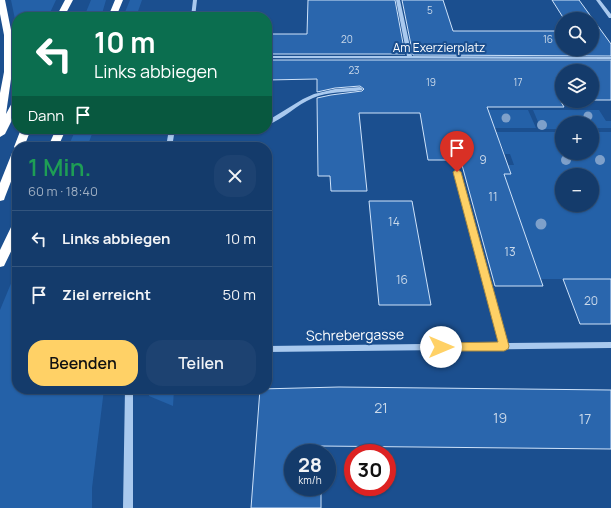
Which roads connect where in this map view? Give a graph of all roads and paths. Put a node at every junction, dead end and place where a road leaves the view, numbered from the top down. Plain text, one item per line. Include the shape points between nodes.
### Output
1 (1, 0) edge
2 (69, 0) edge
3 (76, 0) edge
4 (119, 0) edge
5 (195, 0) edge
6 (398, 0) edge
7 (598, 0) edge
8 (72, 11) dead end
9 (63, 12) edge
10 (114, 12) edge
11 (194, 12) edge
12 (611, 18) edge
13 (272, 57) edge
14 (410, 57) junction
15 (611, 58) edge
16 (360, 89) dead end
17 (12, 111) edge
18 (0, 120) edge
19 (272, 120) edge
20 (0, 134) edge
21 (12, 166) edge
22 (457, 172) dead end
23 (0, 196) edge
24 (12, 237) edge
25 (0, 263) edge
26 (611, 345) edge
27 (504, 346) junction
28 (272, 349) edge
29 (129, 394) edge
30 (128, 508) edge

1 - 18 highway via 8,35 8,72
2 - 9 highway
3 - 8 highway
4 - 10 highway
5 - 11 street
6 - 14 street
7 - 12 street
13 - 14 street, Am Exerzierplatz
14 - 15 street, Am Exerzierplatz
16 - 19 street via 330,91 311,96
17 - 20 highway
21 - 23 highway
22 - 27 street
24 - 25 highway
26 - 27 street, Schrebergasse
27 - 28 street, Schrebergasse
29 - 30 street

